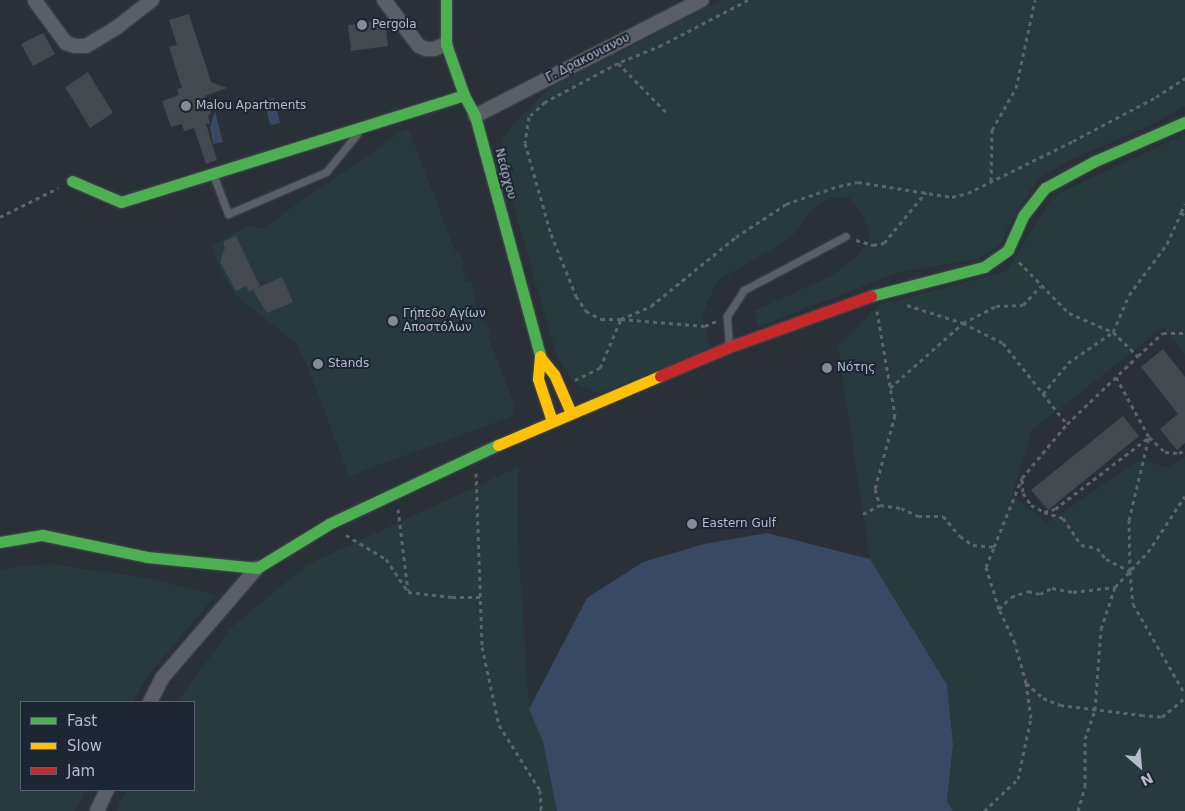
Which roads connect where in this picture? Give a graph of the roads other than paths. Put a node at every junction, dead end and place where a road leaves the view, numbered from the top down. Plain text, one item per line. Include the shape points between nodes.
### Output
1 (152, 0) edge
2 (384, 0) edge
3 (446, 0) edge
4 (702, 0) edge
5 (35, 1) edge
6 (446, 44) junction
7 (464, 95) junction
8 (475, 116) junction
9 (1185, 122) edge
10 (363, 126) junction
11 (213, 173) junction
12 (72, 181) road end
13 (846, 236) road end
14 (729, 347) junction
15 (540, 357) junction
16 (562, 390) junction
17 (544, 400) junction
18 (592, 404) junction
19 (571, 413) junction
20 (552, 421) junction
21 (529, 431) junction
22 (0, 542) edge
23 (257, 568) junction
24 (150, 701) edge
25 (107, 791) edge
26 (97, 811) edge

1 - 5 street via 86,46 66,43
2 - 6 street via 420,46 434,49
3 - 6 street, Νεάρχου
4 - 8 street, Γ. Δρακονιανου
6 - 7 street, Νεάρχου
7 - 8 street, Νεάρχου
7 - 10 street
8 - 15 street, Νεάρχου
9 - 14 street via 1095,161 1045,188 1023,216 1008,250 984,267 875,295
10 - 11 street
10 - 11 lane via 326,172 228,214
11 - 12 street via 121,202
13 - 14 lane via 744,290 727,316
14 - 18 street
15 - 16 street, Νεάρχου
15 - 17 street, Νεάρχου via 538,379
16 - 18 street
16 - 19 street, Νεάρχου
17 - 20 street, Νεάρχου
17 - 21 street
18 - 19 street
19 - 20 street
20 - 21 street
21 - 23 street via 328,524
22 - 23 street via 42,535 147,557
23 - 24 street via 162,678
25 - 26 street

